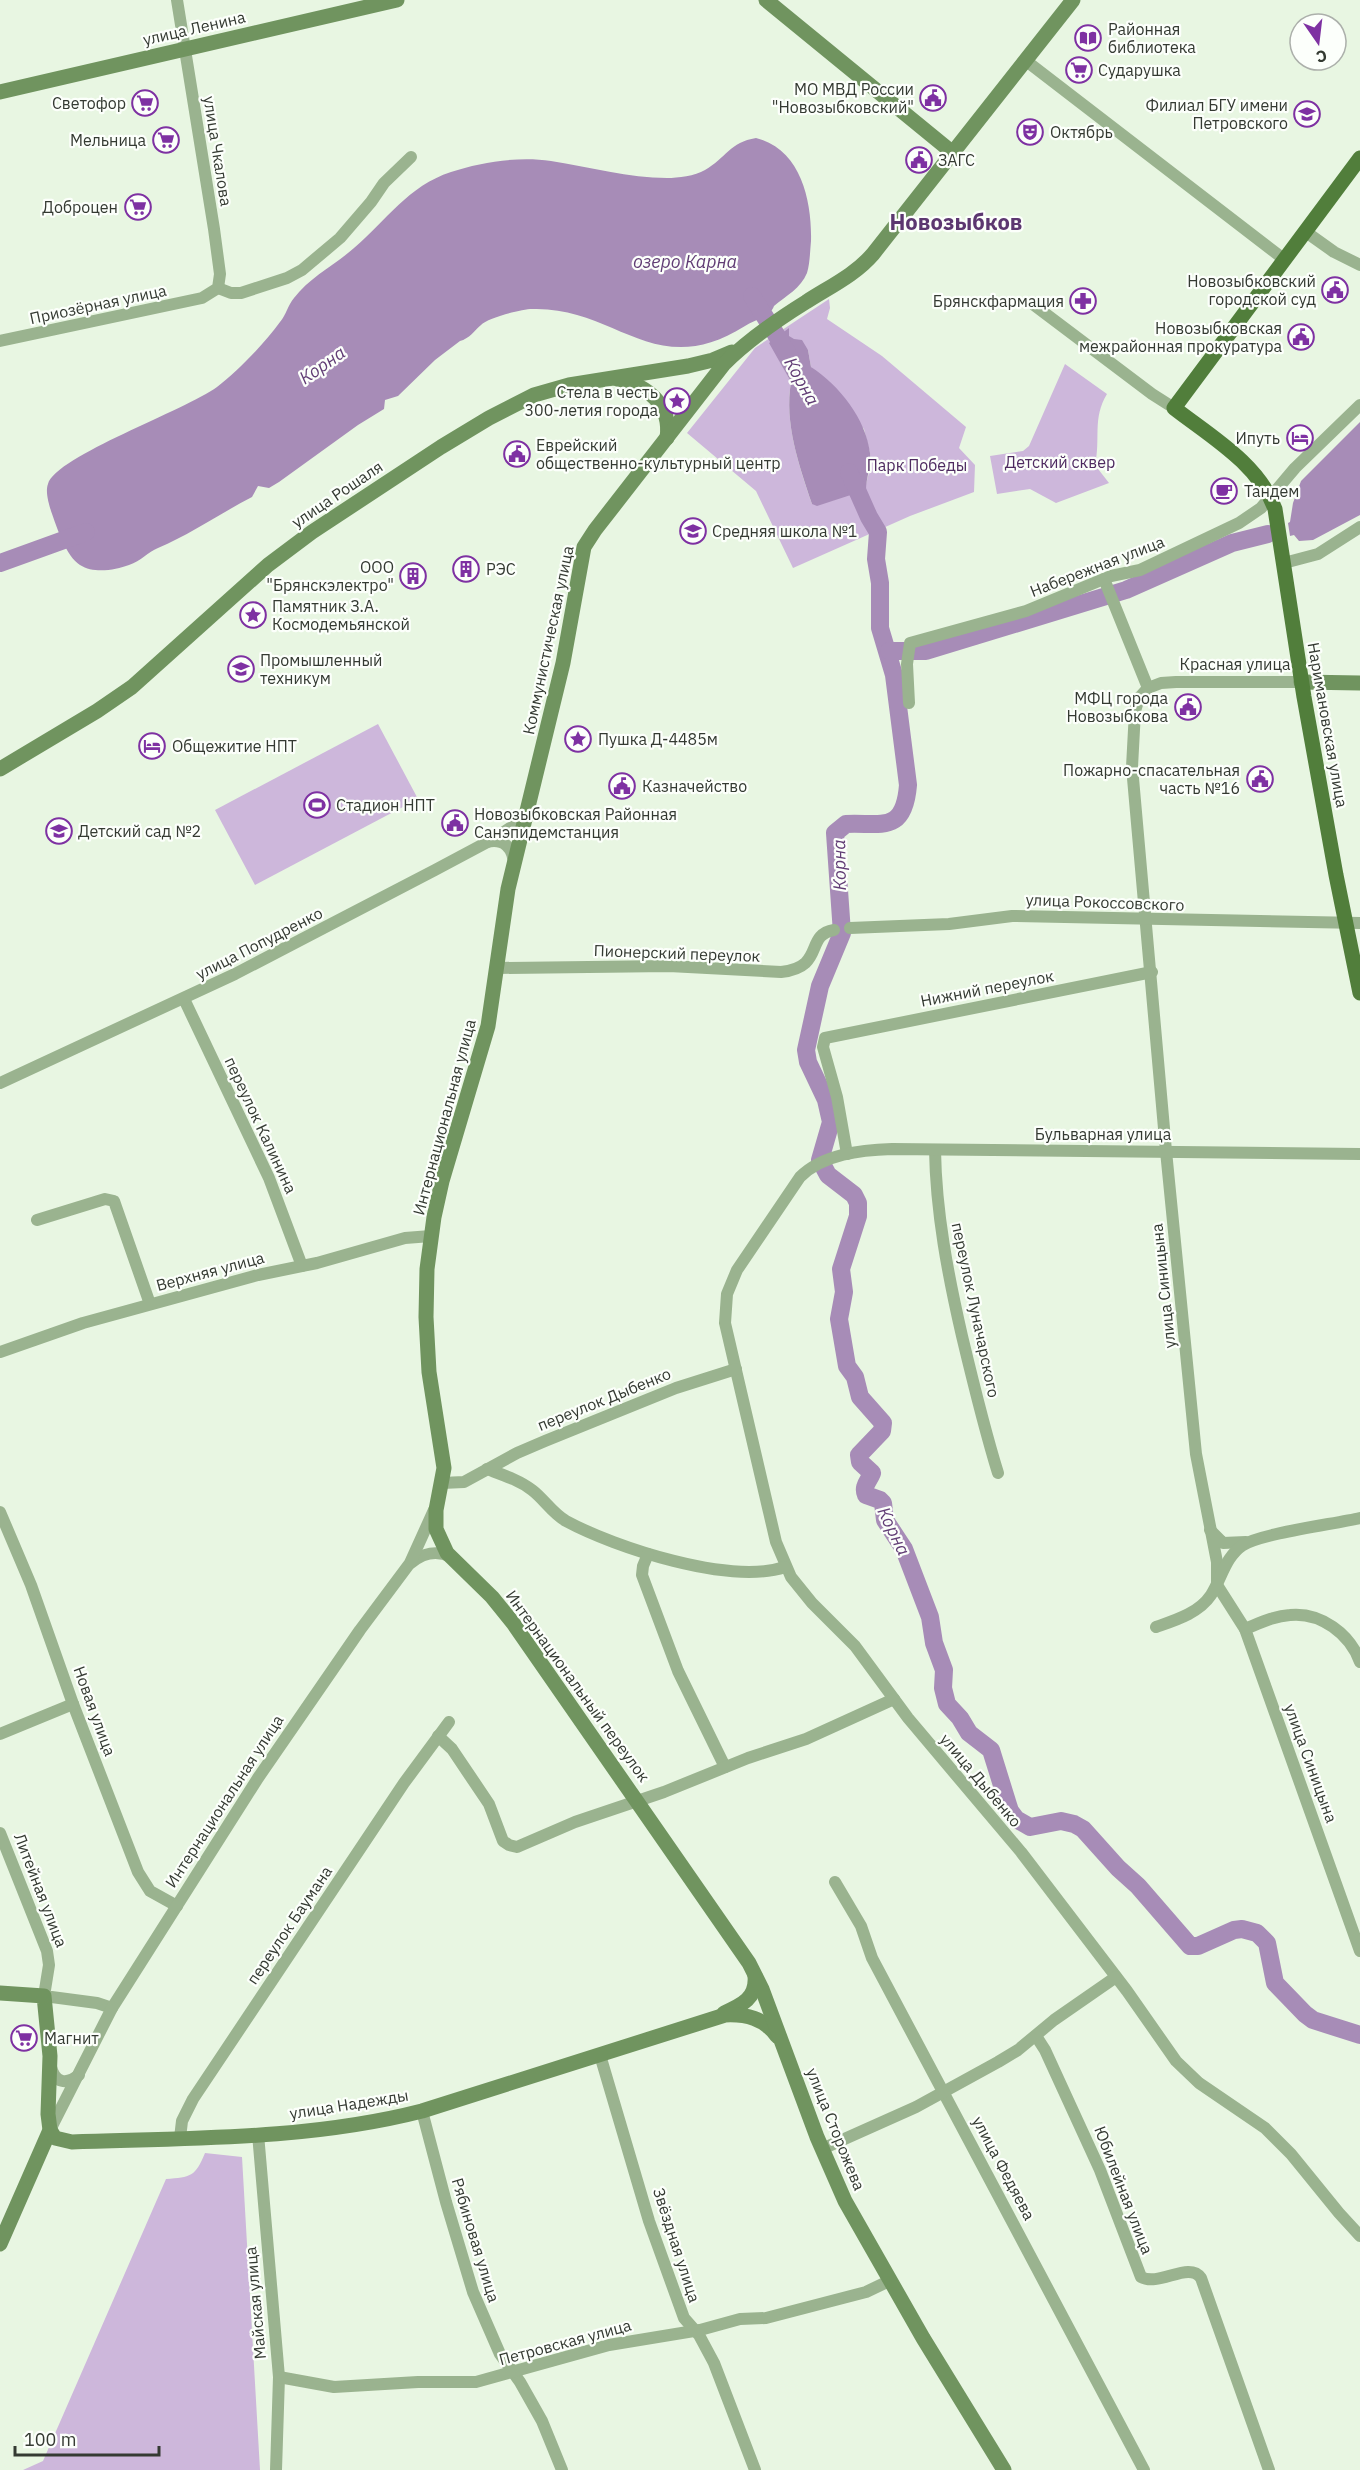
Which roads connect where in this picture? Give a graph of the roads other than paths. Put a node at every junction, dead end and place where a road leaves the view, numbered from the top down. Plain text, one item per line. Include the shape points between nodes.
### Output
1 (177, 0) edge
2 (397, 0) edge
3 (766, 0) edge
4 (1073, 0) edge
5 (185, 49) junction
6 (1025, 60) junction
7 (0, 92) edge
8 (953, 153) junction
9 (411, 158) dead end
10 (1360, 159) edge
11 (1306, 232) junction
12 (1285, 260) junction
13 (1360, 265) edge
14 (218, 288) junction
15 (1035, 305) dead end
16 (0, 341) edge
17 (748, 343) junction
18 (609, 377) junction
19 (1360, 405) edge
20 (1174, 408) junction
21 (667, 438) junction
22 (1271, 498) junction
23 (1360, 527) edge
24 (1284, 563) junction
25 (1108, 590) junction
26 (1302, 682) junction
27 (1360, 683) edge
28 (1148, 688) junction
29 (909, 703) dead end
30 (0, 769) edge
31 (525, 818) junction
32 (483, 844) junction
33 (514, 864) junction
34 (1146, 919) junction
35 (1353, 923) edge
36 (850, 928) dead end
37 (834, 930) dead end
38 (498, 968) junction
39 (1152, 972) junction
40 (1360, 993) edge
41 (184, 999) junction
42 (0, 1083) edge
43 (935, 1150) junction
44 (1166, 1151) junction
45 (847, 1154) junction
46 (1360, 1154) edge
47 (37, 1220) dead end
48 (431, 1236) junction
49 (302, 1266) junction
50 (737, 1270) joint
51 (150, 1304) junction
52 (0, 1352) edge
53 (736, 1369) junction
54 (487, 1469) junction
55 (998, 1473) dead end
56 (440, 1490) junction
57 (0, 1512) edge
58 (1360, 1518) edge
59 (1209, 1529) junction
60 (439, 1540) joint
61 (1251, 1542) junction
62 (648, 1554) junction
63 (451, 1557) junction
64 (410, 1563) junction
65 (785, 1567) junction
66 (1217, 1585) junction
67 (1156, 1627) dead end
68 (1245, 1629) junction
69 (1360, 1662) edge
70 (894, 1699) junction
71 (73, 1704) junction
72 (449, 1722) dead end
73 (0, 1734) edge
74 (438, 1736) junction
75 (725, 1767) junction
76 (638, 1802) junction
77 (0, 1833) edge
78 (835, 1882) dead end
79 (177, 1906) junction
80 (1360, 1951) edge
81 (755, 1973) junction
82 (1116, 1977) junction
83 (0, 1993) edge
84 (44, 1996) junction
85 (112, 2008) junction
86 (716, 2017) junction
87 (1036, 2036) junction
88 (782, 2043) junction
89 (600, 2055) junction
90 (51, 2067) junction
91 (80, 2074) junction
92 (944, 2092) junction
93 (422, 2110) junction
94 (50, 2130) junction
95 (258, 2134) junction
96 (180, 2138) junction
97 (822, 2149) junction
98 (1360, 2235) edge
99 (0, 2244) edge
100 (890, 2281) junction
101 (695, 2331) junction
102 (514, 2372) junction
103 (279, 2377) junction
104 (276, 2470) edge
105 (562, 2470) edge
106 (755, 2470) edge
107 (1004, 2470) edge
108 (1144, 2470) edge
109 (1269, 2470) edge

1 - 5 street, улица Чкалова
2 - 5 street, улица Ленина
3 - 8 street
4 - 6 street
5 - 7 street, улица Ленина
5 - 14 street, улица Чкалова via 217,248
6 - 8 street
6 - 12 street
8 - 17 street via 868,260
9 - 14 street via 384,183 340,238 302,270 241,293
10 - 11 main road
11 - 12 main road
11 - 13 street
12 - 20 main road
14 - 16 street, Приозёрная улица via 202,298
15 - 20 street
17 - 18 street, улица Рошаля via 702,363
17 - 21 street via 715,374
18 - 21 street via 637,385 652,395 668,419
18 - 30 street, улица Рошаля via 534,395 441,447 290,547 132,687
19 - 22 street, Набережная улица via 1295,468
20 - 22 main road via 1246,466
21 - 31 street, Коммунистическая улица via 585,547 564,663
22 - 24 main road, Наримановская улица
22 - 25 street, Набережная улица via 1251,516 1140,570
23 - 24 street via 1318,554
24 - 26 main road, Наримановская улица
25 - 28 street
25 - 29 street, Набережная улица via 912,641 908,653
26 - 27 street, Красная улица
26 - 28 street, Красная улица via 1176,682
26 - 35 main road, Наримановская улица
28 - 34 street, улица Синицына via 1135,711 1132,758
31 - 32 street, улица Попудренко
31 - 33 street, Интернациональная улица
32 - 33 street via 497,840 506,844
32 - 41 street, улица Попудренко
33 - 38 street, Интернациональная улица via 504,909
34 - 35 street, улица Рокоссовского
34 - 36 street, улица Рокоссовского via 1012,916 949,924
34 - 39 street, улица Синицына
35 - 40 main road, Наримановская улица
37 - 38 street, Пионерский переулок via 820,937 805,965 781,972 669,966
38 - 48 street, Интернациональная улица via 488,1026 442,1180
39 - 44 street, улица Синицына
39 - 45 street, Нижний переулок via 825,1038 823,1047
41 - 42 street, улица Попудренко
41 - 49 street, переулок Калинина via 269,1178
43 - 44 street, Бульварная улица
43 - 45 street, Бульварная улица
43 - 55 street, переулок Луначарского via 939,1208 956,1310
44 - 46 street, Бульварная улица
44 - 59 street, улица Синицына via 1196,1454
45 - 50 street, Бульварная улица via 827,1160 800,1177
47 - 51 street via 105,1199 114,1201
48 - 49 street, Верхняя улица via 405,1238
48 - 56 street, Интернациональная улица via 426,1339 443,1458
49 - 51 street, Верхняя улица
50 - 53 street, улица Дыбенко via 724,1308
51 - 52 street, Верхняя улица
53 - 54 street, переулок Дыбенко via 612,1413 517,1452
53 - 65 street, улица Дыбенко
54 - 56 street, переулок Дыбенко
54 - 62 street via 526,1485 567,1521
56 - 60 street, Интернациональная улица via 435,1516
56 - 64 street, Интернациональная улица
57 - 71 street, Новая улица via 31,1585
58 - 61 street
59 - 61 street via 1223,1543
59 - 66 street, улица Синицына via 1217,1562
60 - 63 street, Интернациональный переулок
61 - 66 street via 1232,1555
62 - 65 street via 748,1573
62 - 75 street via 642,1575 678,1671
63 - 64 street via 431,1554
63 - 76 street, Интернациональный переулок via 502,1608
64 - 79 street, Интернациональная улица via 258,1778
65 - 70 street, улица Дыбенко via 812,1603 855,1646
66 - 67 street via 1200,1607
66 - 68 street, улица Синицына
68 - 69 street via 1280,1616 1317,1618 1338,1630
68 - 80 street, улица Синицына
70 - 75 street via 819,1734
70 - 82 street, улица Дыбенко via 1021,1852
71 - 73 street
71 - 79 street, Новая улица via 138,1872 150,1891
72 - 74 street, переулок Баумана
74 - 76 street via 452,1749 489,1804 501,1837 509,1845 522,1846 561,1827
74 - 96 street, переулок Баумана via 193,2099 182,2121
75 - 76 street
76 - 81 street, улица Сторожева
77 - 84 street, Литейная улица via 47,1951
78 - 92 street, улица Федяева
79 - 85 street, Интернациональная улица
81 - 86 street, улица Надежды via 755,1986 748,2001
81 - 88 street, улица Сторожева
82 - 87 street
82 - 98 street, улица Дыбенко via 1185,2071 1265,2127
83 - 84 street
84 - 85 street
84 - 90 street, Интернациональная улица
85 - 91 street, Интернациональная улица
86 - 88 street, улица Надежды via 752,2017 768,2026
86 - 89 street, улица Надежды
87 - 92 street
87 - 109 street, Юбилейная улица via 1098,2163 1141,2277 1151,2280 1190,2271 1201,2278
88 - 97 street, улица Сторожева
89 - 93 street, улица Надежды
89 - 101 street, Звёздная улица via 653,2235 684,2319
90 - 91 street via 54,2077 61,2082
90 - 94 street, Интернациональная улица
91 - 94 street, Интернациональная улица
92 - 97 street
92 - 108 street, улица Федяева
93 - 95 street, улица Надежды via 366,2123
93 - 102 street, Рябиновая улица via 469,2282 500,2354
94 - 96 street, улица Надежды via 55,2138 72,2142
94 - 99 street, Интернациональная улица
95 - 96 street, улица Надежды
95 - 103 street, Майская улица
97 - 100 street, улица Сторожева
100 - 101 street, Петровская улица via 874,2289 766,2318 740,2319
100 - 107 street, улица Сторожева
101 - 102 street, Петровская улица via 609,2345
101 - 106 street, Звёздная улица via 714,2362
102 - 103 street, Петровская улица via 476,2382 354,2387
102 - 105 street, Рябиновая улица via 542,2421
103 - 104 street, Майская улица

